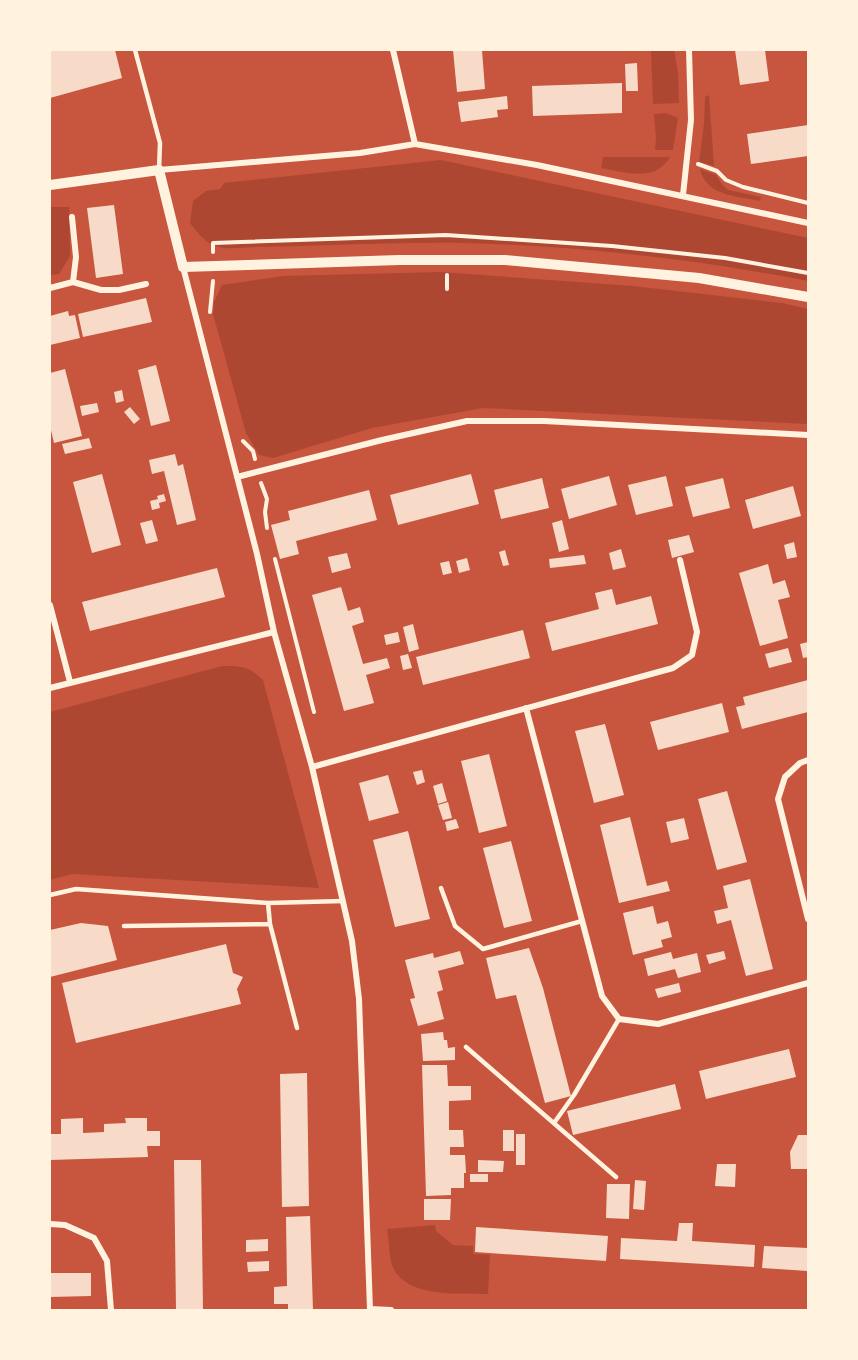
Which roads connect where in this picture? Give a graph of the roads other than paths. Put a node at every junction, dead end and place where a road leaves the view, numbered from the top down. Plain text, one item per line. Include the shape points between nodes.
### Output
1 (135, 50) edge
2 (393, 50) edge
3 (688, 50) edge
4 (416, 144) junction
5 (159, 170) junction
6 (50, 185) edge
7 (683, 195) junction
8 (72, 217) dead end
9 (808, 223) edge
10 (183, 267) junction
11 (74, 282) junction
12 (146, 284) dead end
13 (50, 288) edge
14 (808, 297) edge
15 (808, 435) edge
16 (237, 477) junction
17 (680, 560) dead end
18 (50, 605) edge
19 (274, 632) junction
20 (70, 682) junction
21 (50, 688) edge
22 (526, 708) junction
23 (808, 760) edge
24 (312, 767) junction
25 (441, 888) dead end
26 (50, 895) edge
27 (343, 900) junction
28 (268, 903) junction
29 (808, 919) edge
30 (582, 921) junction
31 (270, 924) junction
32 (124, 926) dead end
33 (808, 983) edge
34 (620, 1019) junction
35 (297, 1028) dead end
36 (466, 1047) dead end
37 (554, 1123) junction
38 (616, 1177) dead end
39 (50, 1224) edge
40 (370, 1310) edge
41 (111, 1311) edge
42 (391, 1311) edge

1 - 5 lane via 160,143
2 - 4 street
3 - 7 street via 691,120
4 - 5 street via 360,153
4 - 7 street
5 - 6 street
5 - 10 street
7 - 9 street
8 - 11 street
10 - 14 street via 505,260 699,278
10 - 16 street
11 - 12 street via 101,290
11 - 13 street
15 - 16 street via 544,421 467,421
16 - 19 street
17 - 22 street via 697,633 692,656 673,668
18 - 20 street
19 - 20 street
19 - 24 street
20 - 21 street
22 - 24 street
22 - 30 street
23 - 29 street via 785,777 778,799
24 - 27 street
25 - 30 lane via 455,926 483,949
26 - 28 lane via 76,889
27 - 28 lane
27 - 40 street via 359,999
28 - 31 lane
30 - 34 street via 602,996
31 - 32 lane
31 - 35 lane
33 - 34 street via 658,1024
34 - 37 lane
36 - 37 lane
37 - 38 lane
39 - 41 street via 65,1225 94,1238 107,1261
40 - 42 street

